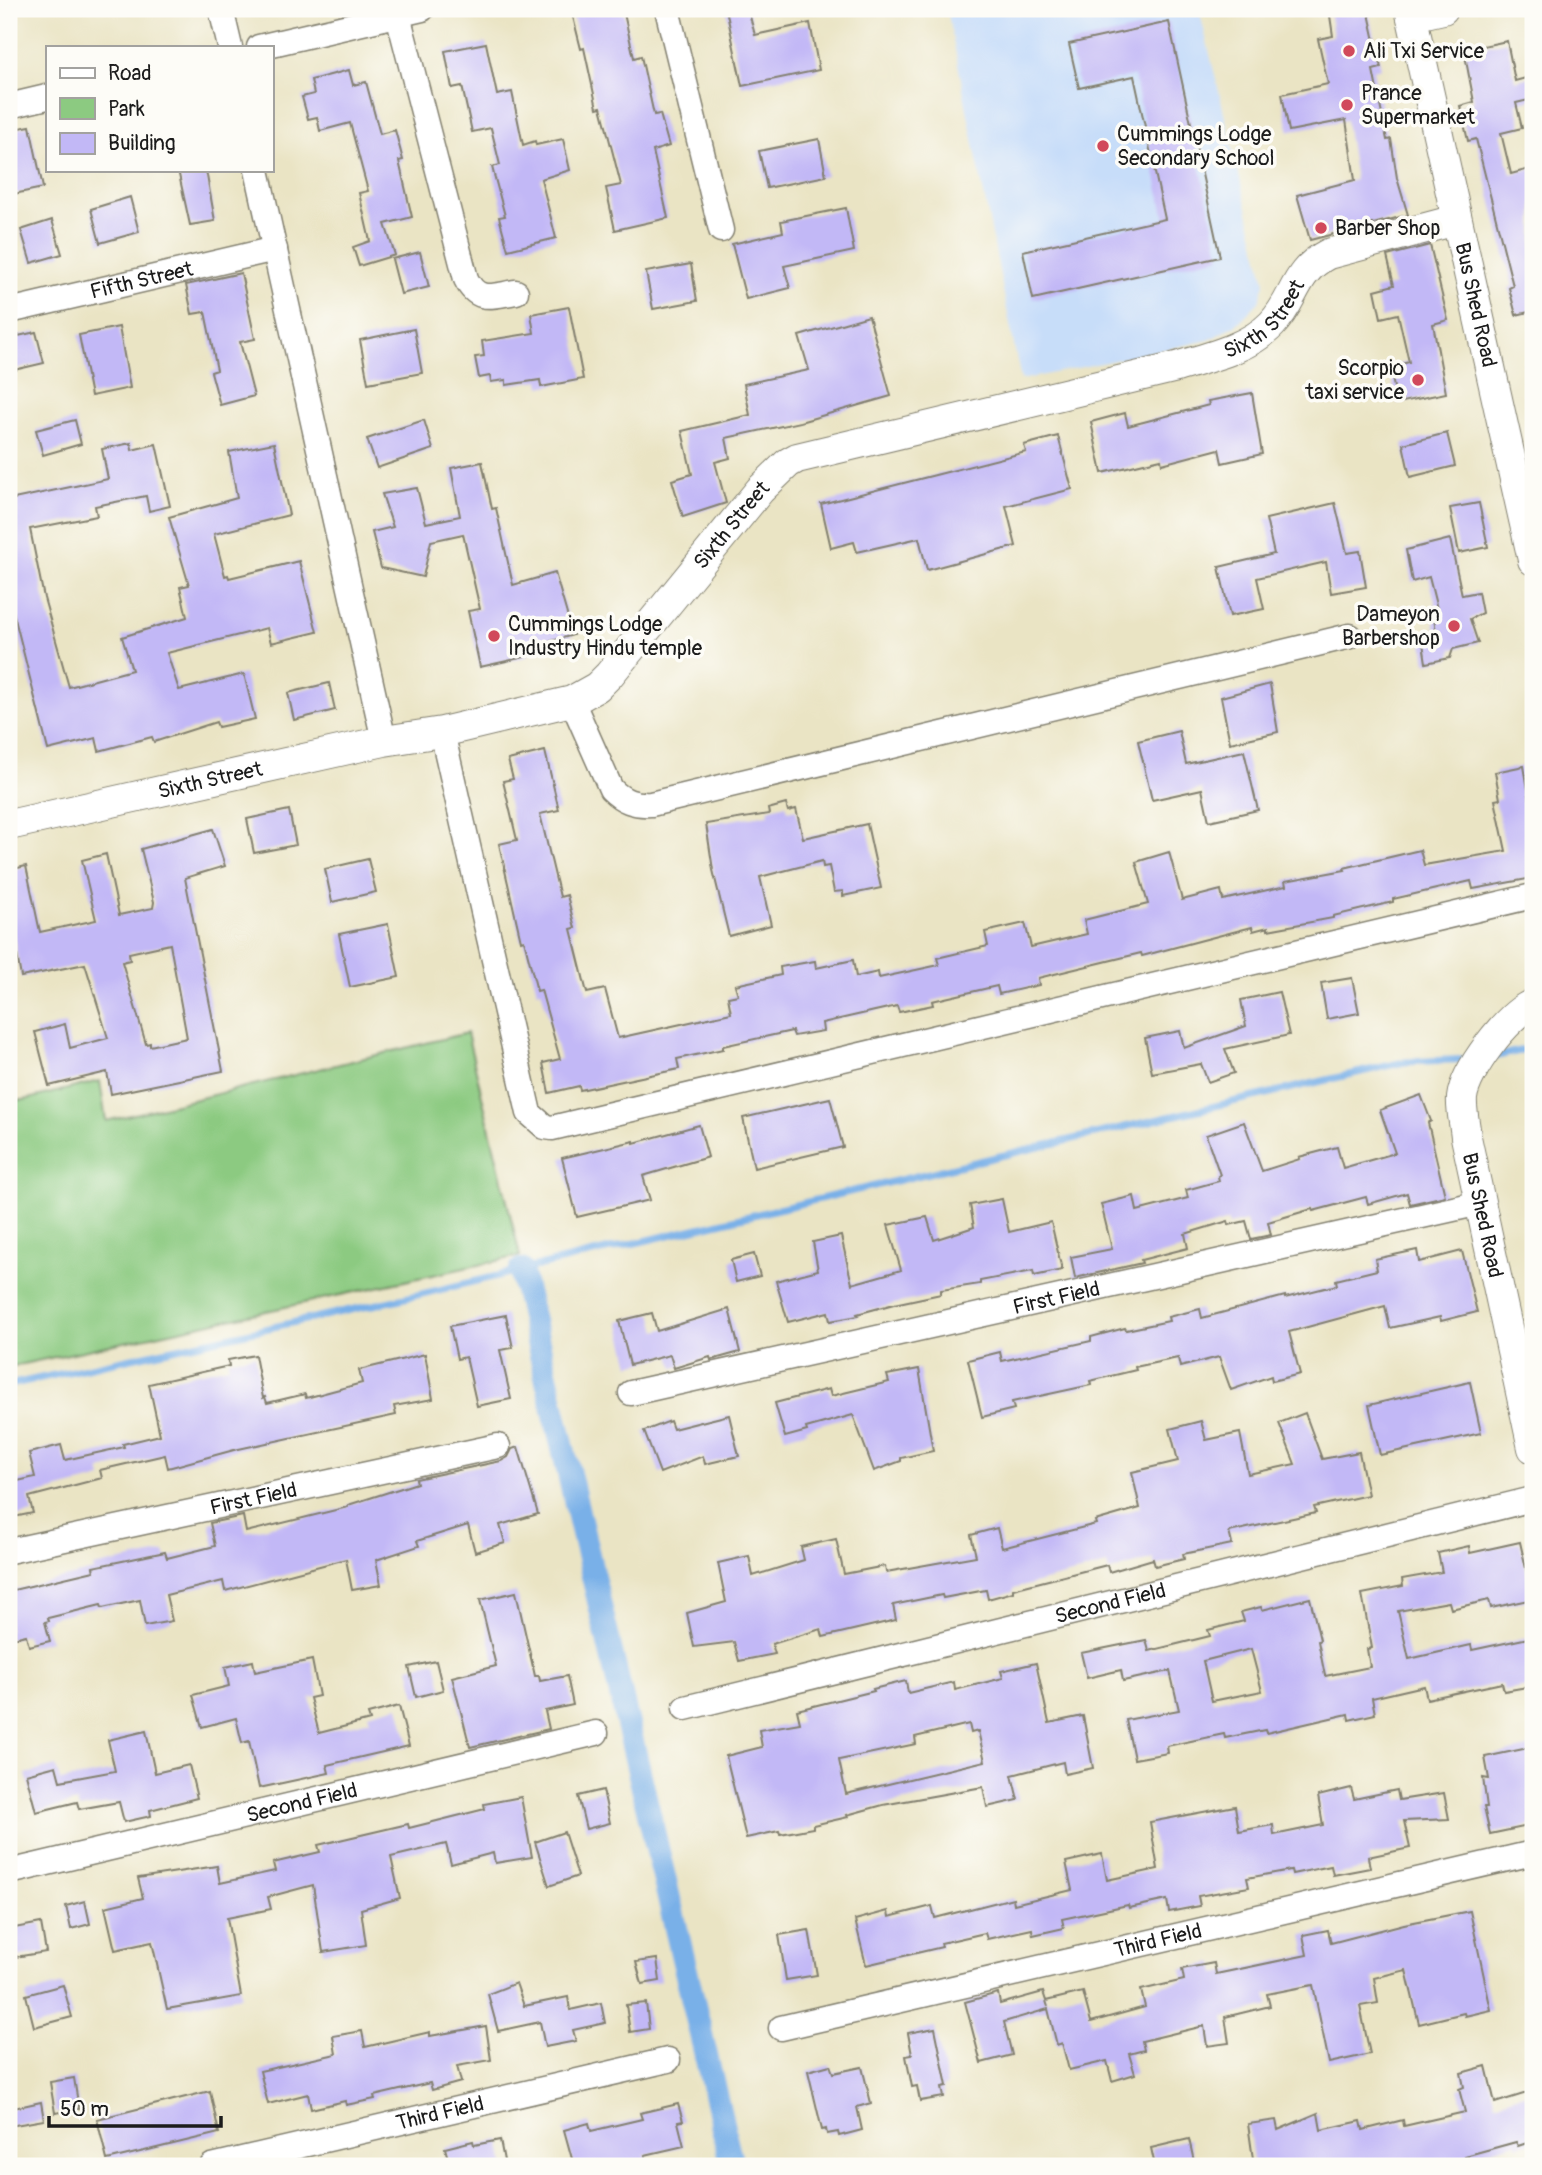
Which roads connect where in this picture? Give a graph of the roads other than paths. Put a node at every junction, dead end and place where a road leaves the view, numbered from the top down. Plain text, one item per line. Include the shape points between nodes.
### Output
1 (221, 9) edge
2 (422, 9) edge
3 (667, 9) edge
4 (1443, 9) edge
5 (1411, 12) edge
6 (398, 15) junction
7 (230, 46) edge
8 (263, 46) edge
9 (46, 97) edge
10 (9, 106) edge
11 (257, 172) edge
12 (1456, 220) junction
13 (721, 230) dead end
14 (275, 249) junction
15 (516, 292) dead end
16 (9, 311) edge
17 (1533, 560) edge
18 (1350, 636) dead end
19 (572, 701) junction
20 (442, 732) junction
21 (384, 741) junction
22 (9, 825) edge
23 (1533, 896) edge
24 (1533, 1004) edge
25 (1480, 1203) junction
26 (631, 1393) dead end
27 (498, 1446) dead end
28 (1533, 1448) edge
29 (1533, 1499) edge
30 (9, 1551) edge
31 (685, 1708) dead end
32 (596, 1733) dead end
33 (1533, 1853) edge
34 (9, 1872) edge
35 (781, 2028) dead end
36 (668, 2060) dead end
37 (212, 2166) edge

1 - 7 street
2 - 6 street
3 - 13 street
4 - 5 street
5 - 12 street, Bus Shed Road
6 - 8 street
6 - 15 street via 466,279 482,296
9 - 10 street
11 - 14 street
12 - 17 street, Bus Shed Road
12 - 19 street, Sixth Street via 1318,258 1302,272 1272,324 1251,339 1206,358 797,458 760,490 609,675
14 - 16 street, Fifth Street
14 - 21 street
18 - 19 street via 640,805 621,799 611,789
19 - 20 street, Sixth Street
20 - 21 street, Sixth Street
20 - 23 street via 529,1113 545,1127
21 - 22 street, Sixth Street
24 - 25 street, Bus Shed Road via 1498,1032 1467,1080 1462,1098
25 - 26 street, First Field
25 - 28 street, Bus Shed Road
27 - 30 street, First Field
29 - 31 street, Second Field
32 - 34 street, Second Field
33 - 35 street, Third Field
36 - 37 street, Third Field

